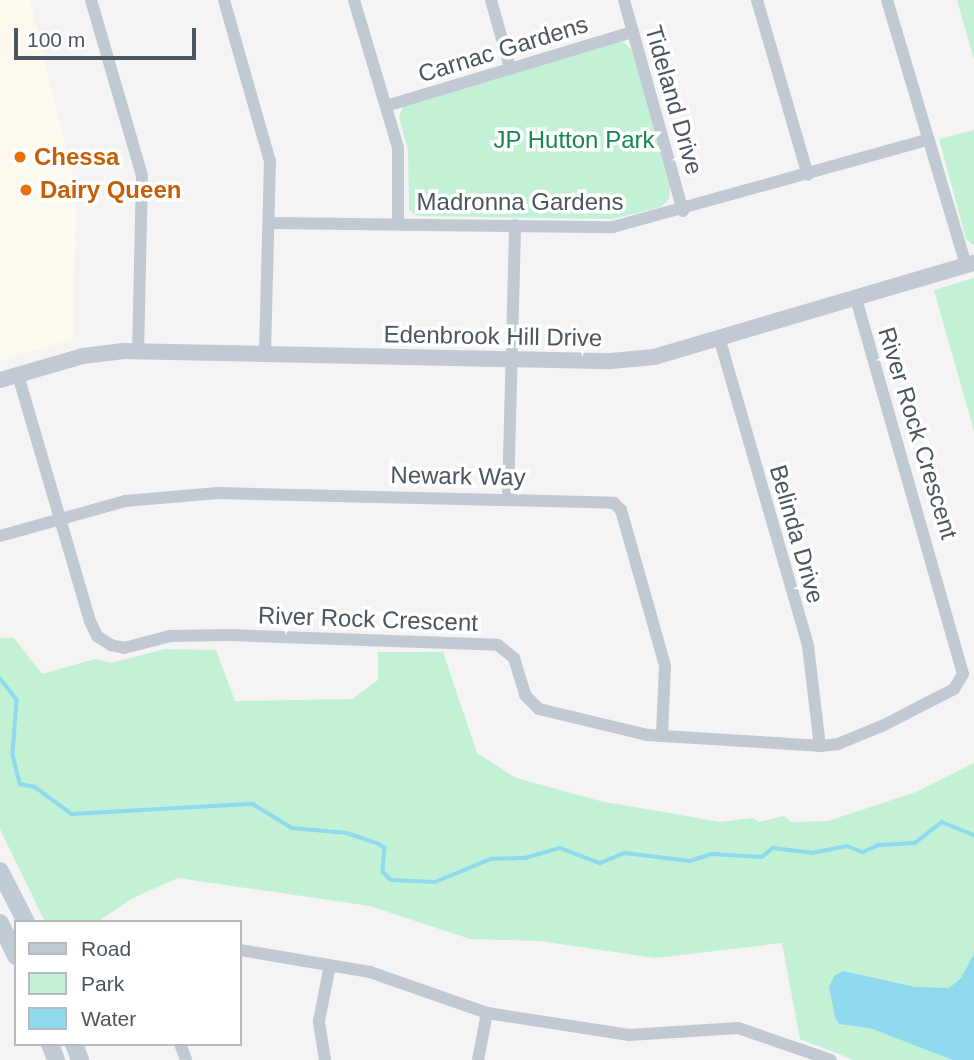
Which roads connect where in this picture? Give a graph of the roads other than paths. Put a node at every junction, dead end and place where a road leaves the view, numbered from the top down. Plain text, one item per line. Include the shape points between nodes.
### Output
1 (90, 0) edge
2 (224, 0) edge
3 (354, 0) edge
4 (491, 0) edge
5 (624, 0) edge
6 (757, 0) edge
7 (887, 0) edge
8 (633, 32) junction
9 (510, 68) junction
10 (386, 106) junction
11 (927, 140) junction
12 (808, 175) junction
13 (683, 211) junction
14 (270, 223) junction
15 (398, 223) junction
16 (515, 225) junction
17 (970, 264) edge
18 (855, 296) junction
19 (719, 337) junction
20 (138, 351) junction
21 (265, 354) junction
22 (514, 359) junction
23 (18, 375) junction
24 (0, 380) edge
25 (508, 497) junction
26 (61, 516) junction
27 (0, 536) edge
28 (662, 736) junction
29 (820, 746) junction
30 (0, 870) edge
31 (25, 920) edge
32 (0, 923) edge
33 (242, 950) edge
34 (14, 952) edge
35 (330, 965) junction
36 (487, 1013) junction
37 (325, 1060) edge
38 (478, 1060) edge
39 (831, 1060) edge

1 - 20 street via 142,176
2 - 14 street via 270,161
3 - 10 street
4 - 9 street
5 - 8 street, Tideland Drive
6 - 12 street
7 - 11 street
8 - 9 street, Carnac Gardens
8 - 13 street, Tideland Drive
9 - 10 street, Carnac Gardens
10 - 15 street via 398,148
11 - 12 street, Madronna Gardens
11 - 17 street
12 - 13 street, Madronna Gardens
13 - 16 street, Madronna Gardens via 612,227
14 - 15 street, Madronna Gardens
14 - 21 street
15 - 16 street, Madronna Gardens
16 - 22 street
17 - 18 street, Edenbrook Hill Drive
18 - 19 street, Edenbrook Hill Drive
18 - 29 street, River Rock Crescent via 963,674 954,689 884,725 838,744
19 - 22 street, Edenbrook Hill Drive via 643,358
19 - 29 street, Belinda Drive via 808,646
20 - 21 street, Edenbrook Hill Drive
20 - 23 street, Edenbrook Hill Drive via 83,356
21 - 22 street, Edenbrook Hill Drive
22 - 25 street
23 - 24 street, Edenbrook Hill Drive
23 - 26 street, River Rock Crescent
25 - 26 street, Newark Way via 218,493 125,501
25 - 28 street, Newark Way via 607,501 621,510 665,666
26 - 27 street, Newark Way
26 - 28 street, River Rock Crescent via 90,621 97,636 111,645 124,648 170,636 230,635 498,645 514,658 525,695 539,709 612,729
28 - 29 street, River Rock Crescent
30 - 31 main road
32 - 34 main road
33 - 35 street
35 - 36 street via 370,972
35 - 37 street via 319,1021
36 - 38 street
36 - 39 street via 629,1035 738,1028

